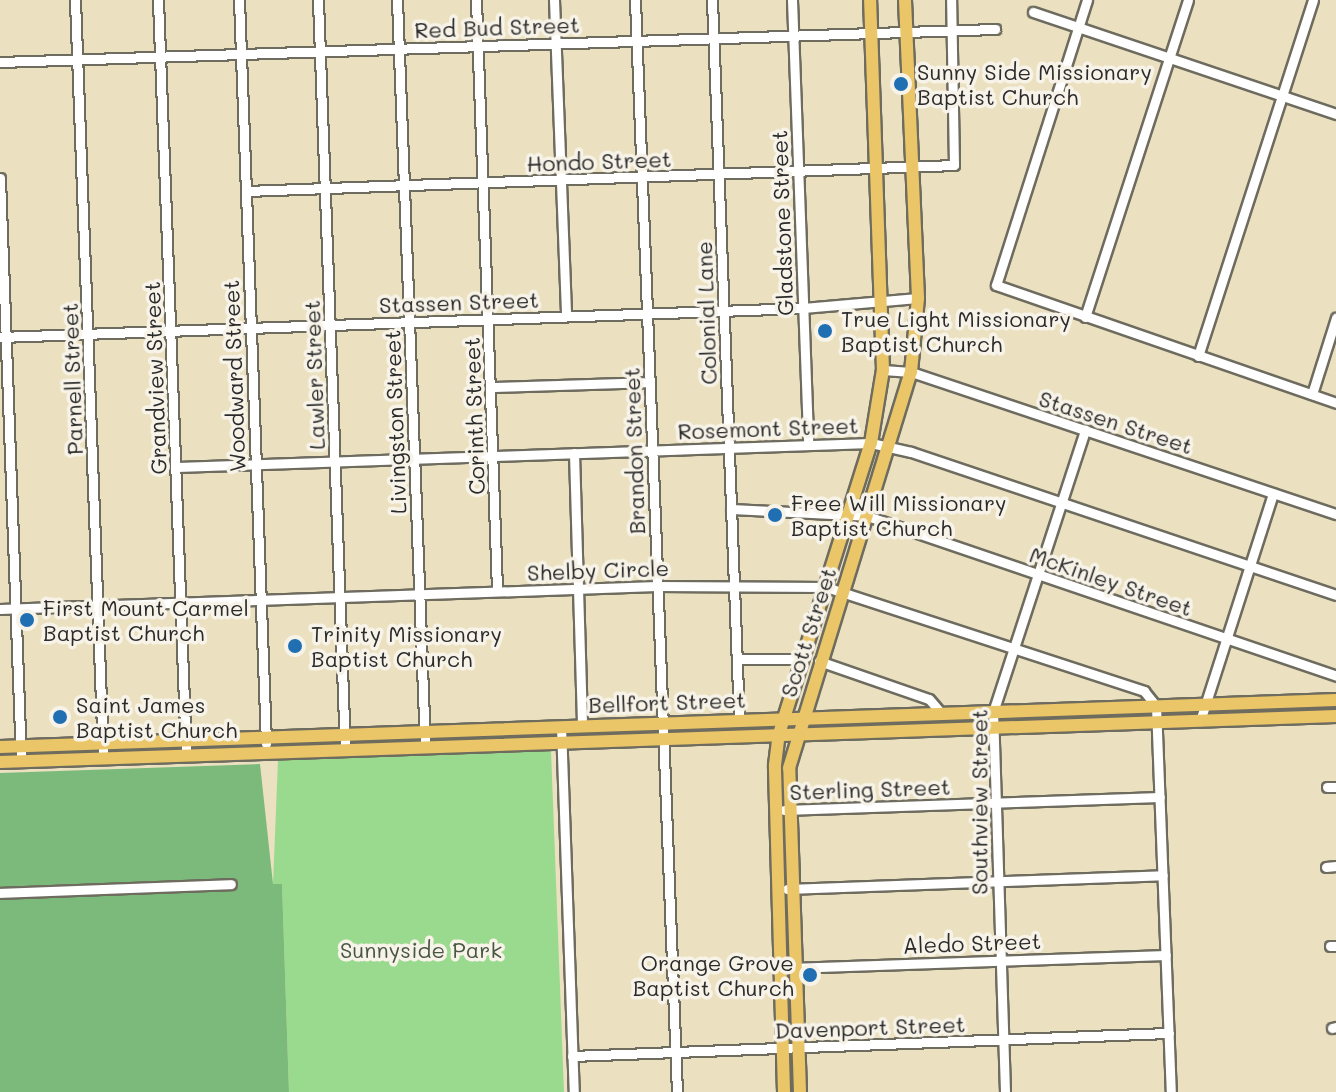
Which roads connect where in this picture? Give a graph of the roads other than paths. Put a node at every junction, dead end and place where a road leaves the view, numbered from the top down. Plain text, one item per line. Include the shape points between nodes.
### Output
1 (75, 0) edge
2 (158, 0) edge
3 (239, 0) edge
4 (318, 0) edge
5 (397, 0) edge
6 (476, 0) edge
7 (554, 0) edge
8 (635, 0) edge
9 (712, 0) edge
10 (792, 0) edge
11 (870, 0) edge
12 (905, 0) edge
13 (951, 0) edge
14 (1087, 0) edge
15 (1188, 0) edge
16 (1313, 0) edge
17 (1033, 12) dead end
18 (1078, 27) junction
19 (995, 29) dead end
20 (952, 30) junction
21 (906, 32) junction
22 (872, 33) junction
23 (794, 35) junction
24 (713, 38) junction
25 (636, 41) junction
26 (555, 43) junction
27 (478, 46) junction
28 (399, 49) junction
29 (320, 51) junction
30 (241, 54) junction
31 (160, 57) junction
32 (1169, 57) junction
33 (78, 60) junction
34 (0, 62) edge
35 (1282, 96) junction
36 (1336, 114) edge
37 (912, 168) junction
38 (876, 169) junction
39 (798, 172) junction
40 (719, 175) junction
41 (640, 177) junction
42 (0, 178) edge
43 (561, 180) junction
44 (483, 183) junction
45 (404, 185) junction
46 (324, 188) junction
47 (246, 191) junction
48 (918, 298) junction
49 (883, 304) junction
50 (803, 308) junction
51 (724, 311) junction
52 (646, 313) junction
53 (566, 316) junction
54 (1085, 317) junction
55 (1336, 318) edge
56 (488, 319) junction
57 (409, 322) junction
58 (329, 325) junction
59 (251, 328) junction
60 (172, 330) junction
61 (89, 333) junction
62 (3, 336) edge
63 (1198, 356) junction
64 (883, 370) junction
65 (911, 372) junction
66 (649, 382) junction
67 (491, 387) junction
68 (1312, 394) junction
69 (1336, 403) edge
70 (1085, 430) junction
71 (871, 443) junction
72 (808, 445) junction
73 (889, 446) junction
74 (729, 447) junction
75 (652, 450) junction
76 (574, 453) junction
77 (494, 456) junction
78 (413, 459) junction
79 (335, 461) junction
80 (255, 464) junction
81 (177, 467) junction
82 (1273, 493) junction
83 (1061, 503) junction
84 (731, 509) junction
85 (1336, 514) edge
86 (848, 516) junction
87 (867, 516) junction
88 (1249, 566) junction
89 (1037, 575) junction
90 (657, 586) junction
91 (734, 587) junction
92 (826, 587) junction
93 (577, 589) junction
94 (843, 589) junction
95 (497, 591) junction
96 (418, 594) junction
97 (1336, 595) edge
98 (340, 597) junction
99 (261, 599) junction
100 (180, 602) junction
101 (98, 606) junction
102 (0, 609) edge
103 (15, 609) junction
104 (1224, 638) junction
105 (1014, 647) junction
106 (737, 659) junction
107 (803, 659) junction
108 (819, 661) junction
109 (1336, 676) edge
110 (1336, 700) edge
111 (1292, 702) junction
112 (1205, 704) junction
113 (1156, 706) junction
114 (1075, 709) junction
115 (993, 712) junction
116 (941, 713) junction
117 (913, 714) junction
118 (1336, 716) edge
119 (801, 718) junction
120 (1293, 718) junction
121 (784, 719) junction
122 (739, 720) junction
123 (1200, 721) junction
124 (662, 722) junction
125 (1157, 722) junction
126 (582, 725) junction
127 (1076, 725) junction
128 (561, 726) junction
129 (992, 728) junction
130 (424, 731) junction
131 (914, 731) junction
132 (344, 733) junction
133 (779, 734) junction
134 (796, 734) junction
135 (265, 735) junction
136 (185, 739) junction
137 (663, 739) junction
138 (103, 741) junction
139 (562, 742) junction
140 (20, 746) junction
141 (0, 747) edge
142 (425, 747) junction
143 (345, 749) junction
144 (266, 752) junction
145 (186, 755) junction
146 (103, 757) junction
147 (21, 761) junction
148 (0, 762) edge
149 (1160, 797) junction
150 (994, 803) junction
151 (789, 810) junction
152 (774, 811) junction
153 (1163, 875) junction
154 (996, 882) junction
155 (231, 884) dead end
156 (776, 889) junction
157 (793, 889) junction
158 (0, 893) edge
159 (1166, 955) junction
160 (999, 960) junction
161 (780, 968) junction
162 (795, 968) junction
163 (1169, 1033) junction
164 (1002, 1039) junction
165 (799, 1047) junction
166 (782, 1048) junction
167 (676, 1052) junction
168 (572, 1056) junction
169 (574, 1092) edge
170 (677, 1092) edge
171 (784, 1092) edge
172 (800, 1092) edge
173 (1005, 1092) edge
174 (1171, 1092) edge

1 - 33 street, Parnell Street
2 - 31 street, Grandview Street
3 - 30 street, Woodward Street
4 - 29 street, Lawler Street
5 - 28 street, Livingston Street
6 - 27 street, Corinth Street
7 - 26 street
8 - 25 street, Brandon Street
9 - 24 street, Colonial Lane
10 - 23 street, Gladstone Street
11 - 22 main road, Scott Street
12 - 21 main road, Scott Street
13 - 20 street
14 - 18 street
15 - 32 street
16 - 35 street
17 - 18 street
18 - 32 street
18 - 54 street via 996,285
19 - 20 street, Red Bud Street
20 - 21 street, Red Bud Street
20 - 37 street, Hondo Street via 954,165
21 - 22 street, Red Bud Street
21 - 37 main road, Scott Street
22 - 23 street, Red Bud Street
22 - 38 main road, Scott Street
23 - 24 street, Red Bud Street
23 - 39 street, Gladstone Street
24 - 25 street, Red Bud Street
24 - 40 street, Colonial Lane
25 - 26 street, Red Bud Street
25 - 41 street, Brandon Street
26 - 27 street, Red Bud Street
26 - 43 street
27 - 28 street, Red Bud Street
27 - 44 street, Corinth Street
28 - 29 street, Red Bud Street
28 - 45 street, Livingston Street
29 - 30 street, Red Bud Street
29 - 46 street, Lawler Street
30 - 31 street, Red Bud Street
30 - 47 street, Woodward Street
31 - 33 street, Red Bud Street
31 - 60 street, Grandview Street
32 - 35 street
32 - 54 street
33 - 34 street, Red Bud Street
33 - 61 street, Parnell Street
35 - 36 street
35 - 63 street
37 - 38 street, Hondo Street
37 - 48 main road, Scott Street
38 - 39 street, Hondo Street
38 - 49 main road, Scott Street
39 - 40 street, Hondo Street
39 - 50 street, Gladstone Street
40 - 41 street, Hondo Street
40 - 51 street, Colonial Lane
41 - 43 street, Hondo Street
41 - 52 street, Brandon Street
42 - 62 street
43 - 44 street, Hondo Street
43 - 53 street
44 - 45 street, Hondo Street
44 - 56 street, Corinth Street
45 - 46 street, Hondo Street
45 - 57 street, Livingston Street
46 - 47 street, Hondo Street
46 - 58 street, Lawler Street
47 - 59 street, Woodward Street
48 - 49 street, Stassen Street
48 - 65 main road, Scott Street
49 - 50 street, Stassen Street
49 - 64 main road, Scott Street
50 - 51 street, Stassen Street
50 - 72 street, Gladstone Street
51 - 52 street, Stassen Street
51 - 74 street, Colonial Lane
52 - 53 street, Stassen Street
52 - 66 street, Brandon Street
53 - 56 street, Stassen Street
54 - 63 street
55 - 68 street
56 - 57 street, Stassen Street
56 - 67 street, Corinth Street
57 - 58 street, Stassen Street
57 - 78 street, Livingston Street
58 - 59 street, Stassen Street
58 - 79 street, Lawler Street
59 - 60 street, Stassen Street
59 - 80 street, Woodward Street
60 - 61 street, Stassen Street
60 - 81 street, Grandview Street
61 - 62 street, Stassen Street
61 - 101 street, Parnell Street
62 - 103 street
63 - 68 street
64 - 65 street, Stassen Street
64 - 71 main road, Scott Street
65 - 70 street, Stassen Street
65 - 73 main road, Scott Street
66 - 67 street
66 - 75 street, Brandon Street
67 - 77 street, Corinth Street
68 - 69 street
70 - 82 street, Stassen Street
70 - 83 street, Southview Street
71 - 72 street, Rosemont Street
71 - 73 street, Rosemont Street
71 - 86 main road, Scott Street
72 - 74 street, Rosemont Street
73 - 83 street, Rosemont Street
73 - 87 main road, Scott Street
74 - 75 street, Rosemont Street
74 - 84 street, Colonial Lane
75 - 76 street, Rosemont Street
75 - 90 street, Brandon Street
76 - 77 street, Rosemont Street
76 - 93 street
77 - 78 street, Rosemont Street
77 - 95 street, Corinth Street
78 - 79 street, Rosemont Street
78 - 96 street, Livingston Street
79 - 80 street, Rosemont Street
79 - 98 street, Lawler Street
80 - 81 street, Rosemont Street
80 - 99 street, Woodward Street
81 - 100 street, Grandview Street
82 - 85 street, Stassen Street
82 - 88 street
83 - 88 street, Rosemont Street
83 - 89 street, Southview Street
84 - 86 street, McKinley Street
84 - 91 street, Colonial Lane
86 - 87 street, McKinley Street
86 - 92 main road, Scott Street
87 - 89 street, McKinley Street
87 - 94 main road, Scott Street
88 - 97 street, Rosemont Street
88 - 104 street
89 - 104 street, McKinley Street
89 - 105 street, Southview Street
90 - 91 street, Shelby Circle
90 - 93 street, Shelby Circle
90 - 124 street, Brandon Street
91 - 92 street, Shelby Circle
91 - 106 street, Colonial Lane
92 - 94 street, Shelby Circle
92 - 107 main road, Scott Street
93 - 95 street, Shelby Circle
93 - 126 street
94 - 105 street, Shelby Circle
94 - 108 main road, Scott Street
95 - 96 street, Shelby Circle
96 - 98 street, Shelby Circle
96 - 130 street, Livingston Street
98 - 99 street, Shelby Circle
98 - 132 street, Lawler Street
99 - 100 street, Shelby Circle
99 - 135 street, Woodward Street
100 - 101 street, Shelby Circle
100 - 136 street, Grandview Street
101 - 103 street, Shelby Circle
101 - 138 street, Parnell Street
102 - 103 street, Shelby Circle
103 - 140 street
104 - 109 street, McKinley Street
104 - 112 street
105 - 113 street, Shelby Circle via 1149,693
105 - 115 street, Southview Street
106 - 107 street
106 - 122 street, Colonial Lane
107 - 121 main road, Scott Street
108 - 116 street via 929,699
108 - 119 main road, Scott Street
110 - 111 main road, Bellfort Street
111 - 112 main road, Bellfort Street
111 - 120 main road
112 - 113 main road, Bellfort Street
112 - 123 street
113 - 114 main road, Bellfort Street
113 - 125 street
114 - 115 main road, Bellfort Street
114 - 127 main road
115 - 116 main road, Bellfort Street
115 - 129 street, Southview Street
116 - 117 main road, Bellfort Street
117 - 119 main road, Bellfort Street
117 - 131 main road
118 - 120 main road, Bellfort Street
119 - 121 main road, Bellfort Street
119 - 134 main road, Scott Street
120 - 123 main road, Bellfort Street
121 - 122 main road, Bellfort Street
121 - 133 main road, Scott Street
122 - 124 main road, Bellfort Street
123 - 125 main road, Bellfort Street
124 - 126 main road, Bellfort Street
124 - 137 street, Brandon Street
125 - 127 main road, Bellfort Street
125 - 149 street
126 - 128 main road, Bellfort Street
127 - 129 main road, Bellfort Street
128 - 130 main road, Bellfort Street
128 - 139 street
129 - 131 main road, Bellfort Street
129 - 150 street, Southview Street
130 - 132 main road, Bellfort Street
130 - 142 street, Livingston Street
131 - 134 main road, Bellfort Street
132 - 135 main road, Bellfort Street
132 - 143 street, Lawler Street
133 - 134 main road, Bellfort Street
133 - 137 main road, Bellfort Street
133 - 152 main road, Scott Street
134 - 151 main road, Scott Street
135 - 136 main road, Bellfort Street
135 - 144 street, Woodward Street
136 - 138 main road, Bellfort Street
136 - 145 street, Grandview Street
137 - 139 main road, Bellfort Street
137 - 167 street, Brandon Street
138 - 140 main road, Bellfort Street
138 - 146 street, Parnell Street
139 - 142 main road, Bellfort Street
139 - 168 street
140 - 141 main road, Bellfort Street
140 - 147 street
142 - 143 main road, Bellfort Street
143 - 144 main road, Bellfort Street
144 - 145 main road, Bellfort Street
145 - 146 main road, Bellfort Street
146 - 147 main road, Bellfort Street
147 - 148 main road, Bellfort Street
149 - 150 street, Sterling Street
149 - 153 street
150 - 151 street, Sterling Street
150 - 154 street, Southview Street
151 - 152 street, Sterling Street
151 - 157 main road, Scott Street
152 - 156 main road, Scott Street
153 - 154 street
153 - 159 street
154 - 157 street
154 - 160 street, Southview Street
155 - 158 street
156 - 157 street
156 - 161 main road, Scott Street
157 - 162 main road, Scott Street
159 - 160 street, Aledo Street
159 - 163 street
160 - 162 street, Aledo Street
160 - 164 street, Southview Street
161 - 162 street, Aledo Street
161 - 166 main road, Scott Street
162 - 165 main road, Scott Street
163 - 164 street, Davenport Street
163 - 174 street
164 - 165 street, Davenport Street
164 - 173 street, Southview Street
165 - 166 street, Davenport Street
165 - 172 main road, Scott Street
166 - 167 street, Davenport Street
166 - 171 main road, Scott Street
167 - 168 street, Davenport Street
167 - 170 street, Brandon Street
168 - 169 street

